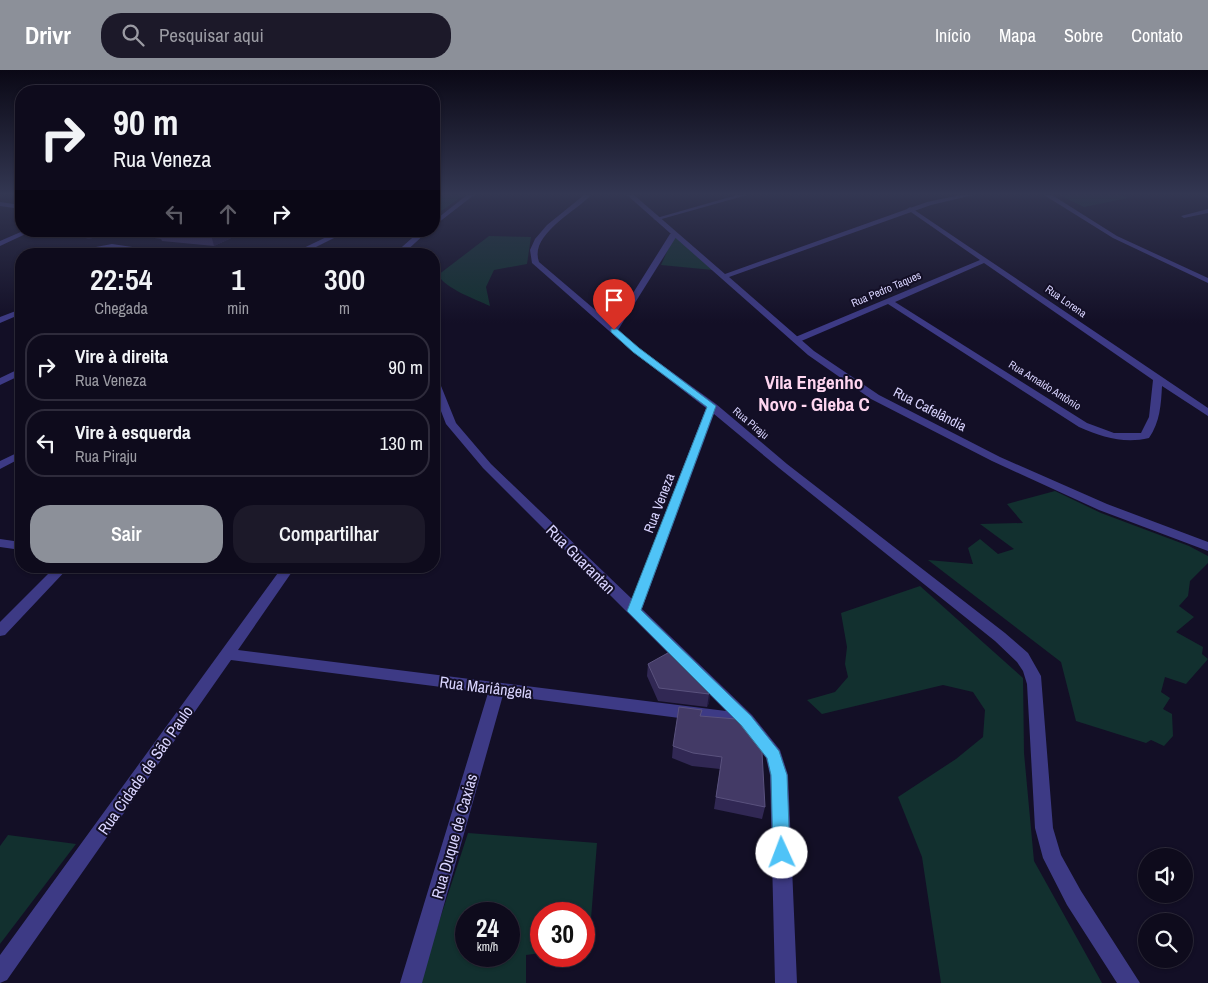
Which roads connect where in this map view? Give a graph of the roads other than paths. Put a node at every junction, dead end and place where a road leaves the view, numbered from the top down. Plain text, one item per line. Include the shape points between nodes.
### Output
1 (15, 238) edge
2 (331, 238) edge
3 (417, 238) edge
4 (541, 238) edge
5 (672, 238) edge
6 (678, 238) edge
7 (831, 238) edge
8 (953, 238) edge
9 (1113, 238) edge
10 (0, 244) edge
11 (100, 248) edge
12 (126, 248) edge
13 (308, 248) edge
14 (405, 248) edge
15 (986, 260) junction
16 (723, 277) junction
17 (1208, 281) edge
18 (888, 301) junction
19 (15, 314) edge
20 (0, 320) edge
21 (614, 330) junction
22 (796, 340) junction
23 (15, 374) edge
24 (1158, 379) junction
25 (0, 382) edge
26 (440, 396) edge
27 (712, 406) junction
28 (1208, 412) edge
29 (15, 457) edge
30 (0, 466) edge
31 (0, 543) edge
32 (15, 545) edge
33 (1208, 547) edge
34 (57, 573) edge
35 (285, 573) edge
36 (634, 611) junction
37 (0, 631) edge
38 (227, 654) junction
39 (497, 689) junction
40 (746, 720) junction
41 (0, 973) edge
42 (411, 983) edge
43 (786, 983) edge
44 (1129, 983) edge

1 - 10 street
2 - 13 street
3 - 14 street
4 - 21 street, Rua Piraju via 532,255 536,263
5 - 21 street
6 - 16 street, Rua Cafelândia
7 - 16 street
8 - 15 street, Rua Lorena
9 - 17 street
11 - 12 street
15 - 18 street, Rua Pedro Taques
15 - 24 street, Rua Lorena
16 - 22 street, Rua Cafelândia
18 - 22 street, Rua Pedro Taques
18 - 24 street, Rua Arnaldo Antônio via 1083,424 1105,434 1121,438 1146,436 1153,422
19 - 20 street
21 - 27 street, Rua Piraju
22 - 33 street, Rua Cafelândia via 847,379 908,416 1103,507
23 - 25 street
24 - 28 street, Rua Lorena
26 - 36 street, Rua Guarantan via 451,424 487,466
27 - 36 street, Rua Veneza
27 - 44 street, Rua Piraju via 1015,649 1027,663 1033,674 1044,828 1052,858
29 - 30 street
31 - 32 street
34 - 37 street
35 - 38 street, Rua Cidade de São Paulo
36 - 40 street, Rua Guarantan
38 - 39 street, Rua Mariângela
38 - 41 street, Rua Cidade de São Paulo
39 - 40 street, Rua Mariângela
39 - 42 street, Rua Duque de Caxias
40 - 43 street, Rua Guarantan via 774,755 779,775

